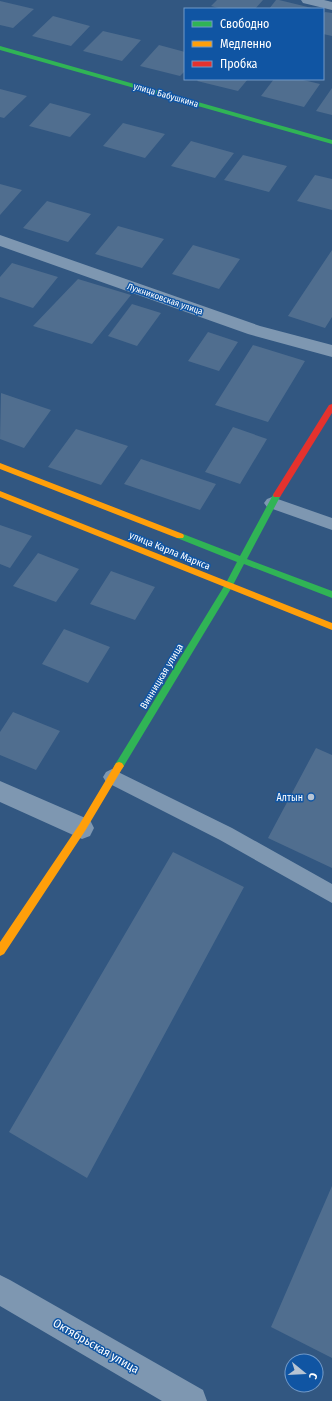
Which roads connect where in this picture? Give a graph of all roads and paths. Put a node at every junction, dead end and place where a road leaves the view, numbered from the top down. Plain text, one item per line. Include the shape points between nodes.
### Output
1 (308, 0) edge
2 (332, 6) edge
3 (0, 48) edge
4 (332, 142) edge
5 (0, 240) edge
6 (332, 351) edge
7 (332, 407) edge
8 (0, 466) edge
9 (0, 494) edge
10 (272, 504) junction
11 (332, 524) edge
12 (243, 559) junction
13 (229, 585) junction
14 (332, 595) edge
15 (332, 627) edge
16 (112, 777) junction
17 (0, 791) edge
18 (82, 828) junction
19 (332, 894) edge
20 (0, 951) edge
21 (0, 1290) edge
22 (192, 1401) edge

1 - 2 street
3 - 4 street, улица Бабушкина
5 - 6 street, Лужниковская улица via 254,330
7 - 10 street, Винницкая улица
8 - 12 street, улица Карла Маркса
9 - 13 street, улица Карла Маркса
10 - 11 lane
10 - 12 street, Винницкая улица
12 - 13 street, Винницкая улица
12 - 14 street, улица Карла Маркса
13 - 15 street, улица Карла Маркса
13 - 16 street, Винницкая улица
16 - 18 street, Винницкая улица
16 - 19 lane via 226,834
17 - 18 street
18 - 20 street, Винницкая улица
21 - 22 street, Октябрьская улица

